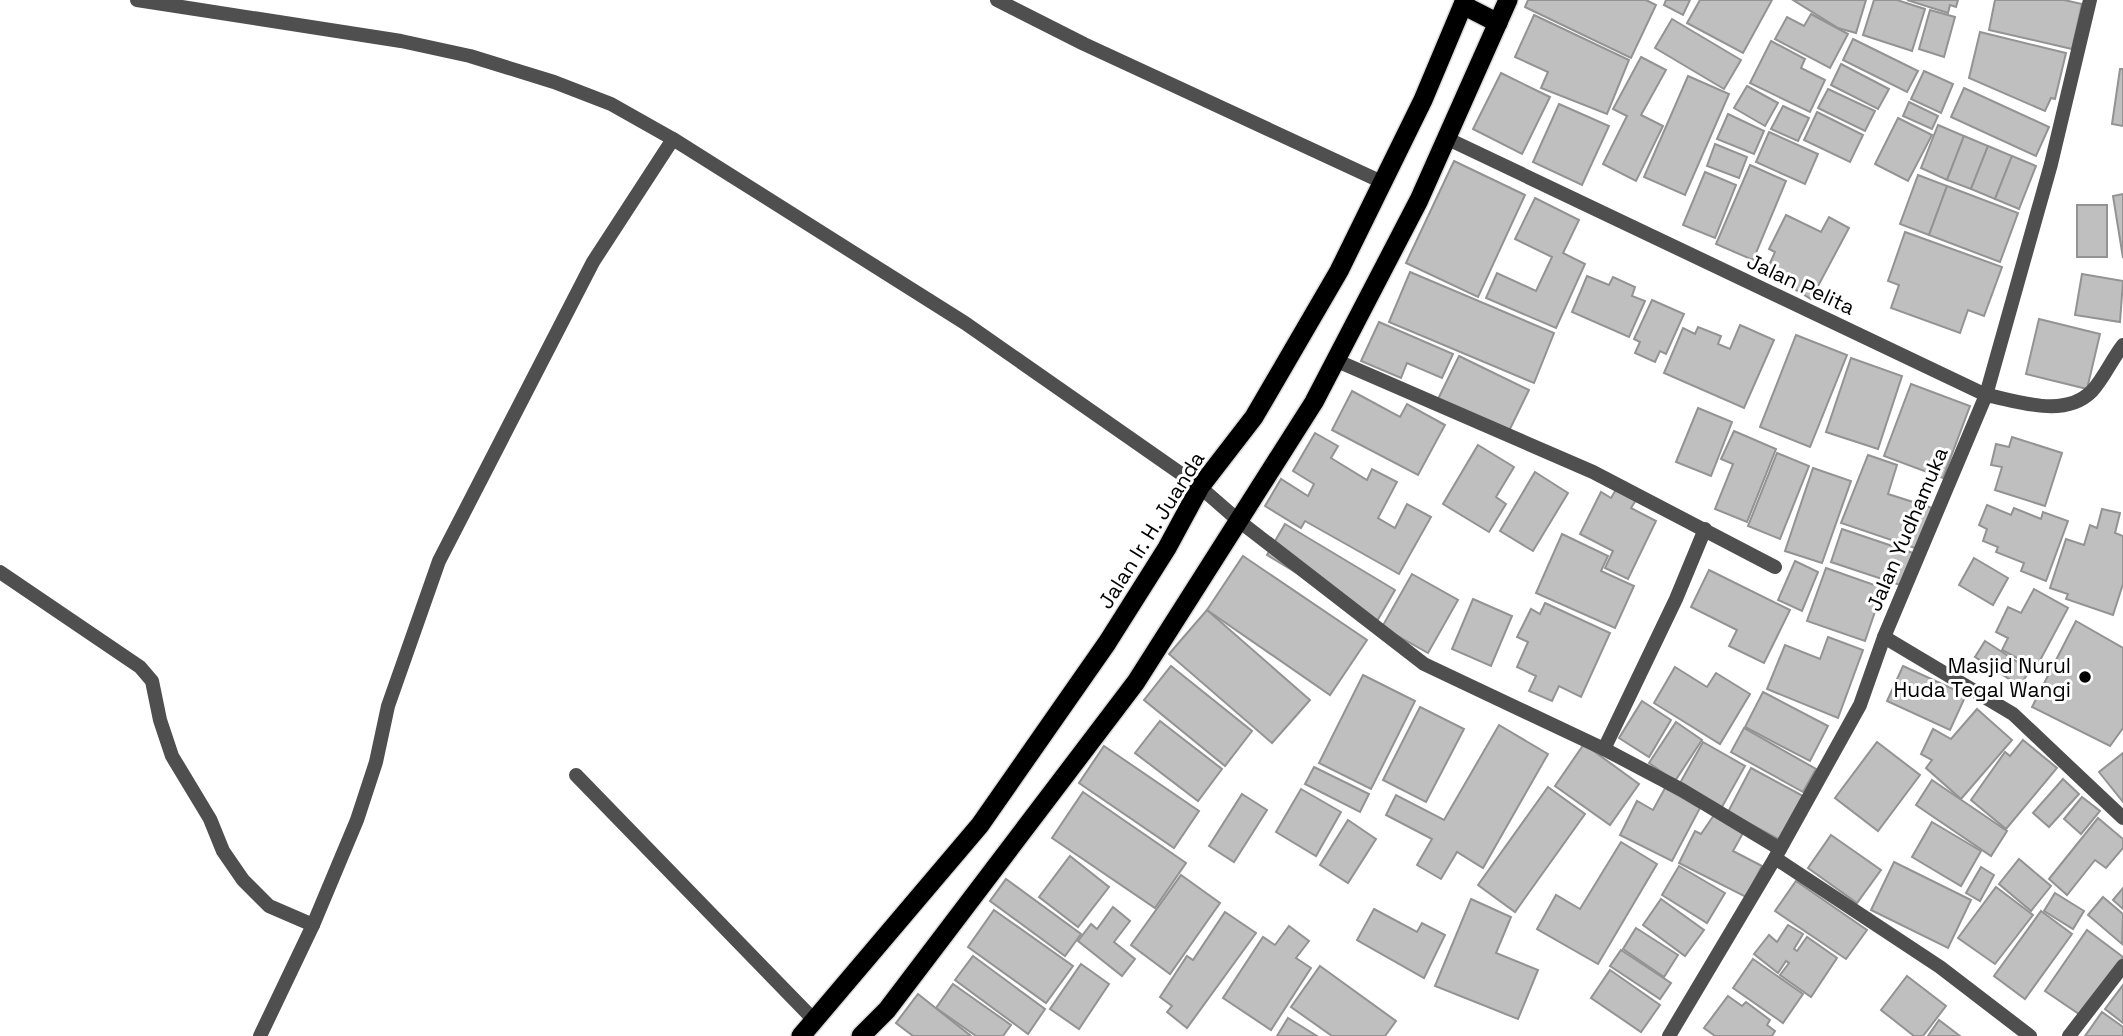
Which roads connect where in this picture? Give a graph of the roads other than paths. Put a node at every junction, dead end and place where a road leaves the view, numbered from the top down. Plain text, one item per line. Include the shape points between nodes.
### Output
1 (137, 0) edge
2 (997, 0) edge
3 (1508, 0) edge
4 (2090, 0) edge
5 (1464, 2) edge
6 (1499, 23) junction
7 (673, 139) junction
8 (1448, 139) junction
9 (1382, 182) junction
10 (2123, 345) edge
11 (1335, 360) junction
12 (1986, 395) junction
13 (1200, 487) junction
14 (1239, 521) junction
15 (1705, 529) junction
16 (1775, 567) dead end
17 (2, 577) edge
18 (1884, 637) junction
19 (1604, 749) junction
20 (576, 775) dead end
21 (2123, 818) edge
22 (1778, 853) junction
23 (313, 925) junction
24 (2123, 966) edge
25 (815, 1021) junction
26 (260, 1036) edge
27 (801, 1036) edge
28 (861, 1036) edge
29 (1669, 1036) edge
30 (2030, 1036) edge
31 (2069, 1036) edge

1 - 7 street via 470,56 611,104
2 - 9 street
3 - 6 highway
4 - 12 street, Jalan Yudhamuka via 2051,164
5 - 6 highway
5 - 9 highway, Jalan Ir. H. Juanda
6 - 8 highway
7 - 13 street via 965,323
7 - 23 street via 593,262 439,561 388,706 357,820
8 - 11 highway
8 - 12 street, Jalan Pelita
9 - 13 highway, Jalan Ir. H. Juanda via 1339,271 1254,417
10 - 12 street, Jalan Pelita via 2091,392 2077,401 2056,408
11 - 14 highway
11 - 15 street via 1594,472
12 - 18 street, Jalan Yudhamuka
13 - 14 street
13 - 25 highway, Jalan Ir. H. Juanda via 1167,548 1054,723 980,825
14 - 19 street via 1424,664
14 - 28 highway via 1136,682 887,1010
15 - 16 street
15 - 19 street
17 - 23 street via 140,667 152,681 165,738 223,851 269,906
18 - 21 street via 2013,714
18 - 22 street, Jalan Yudhamuka via 1860,705
19 - 22 street via 1682,790
20 - 25 street
22 - 29 street, Jalan Yudhamuka
22 - 30 street
23 - 26 street
24 - 31 street
25 - 27 highway, Jalan Ir. H. Juanda

